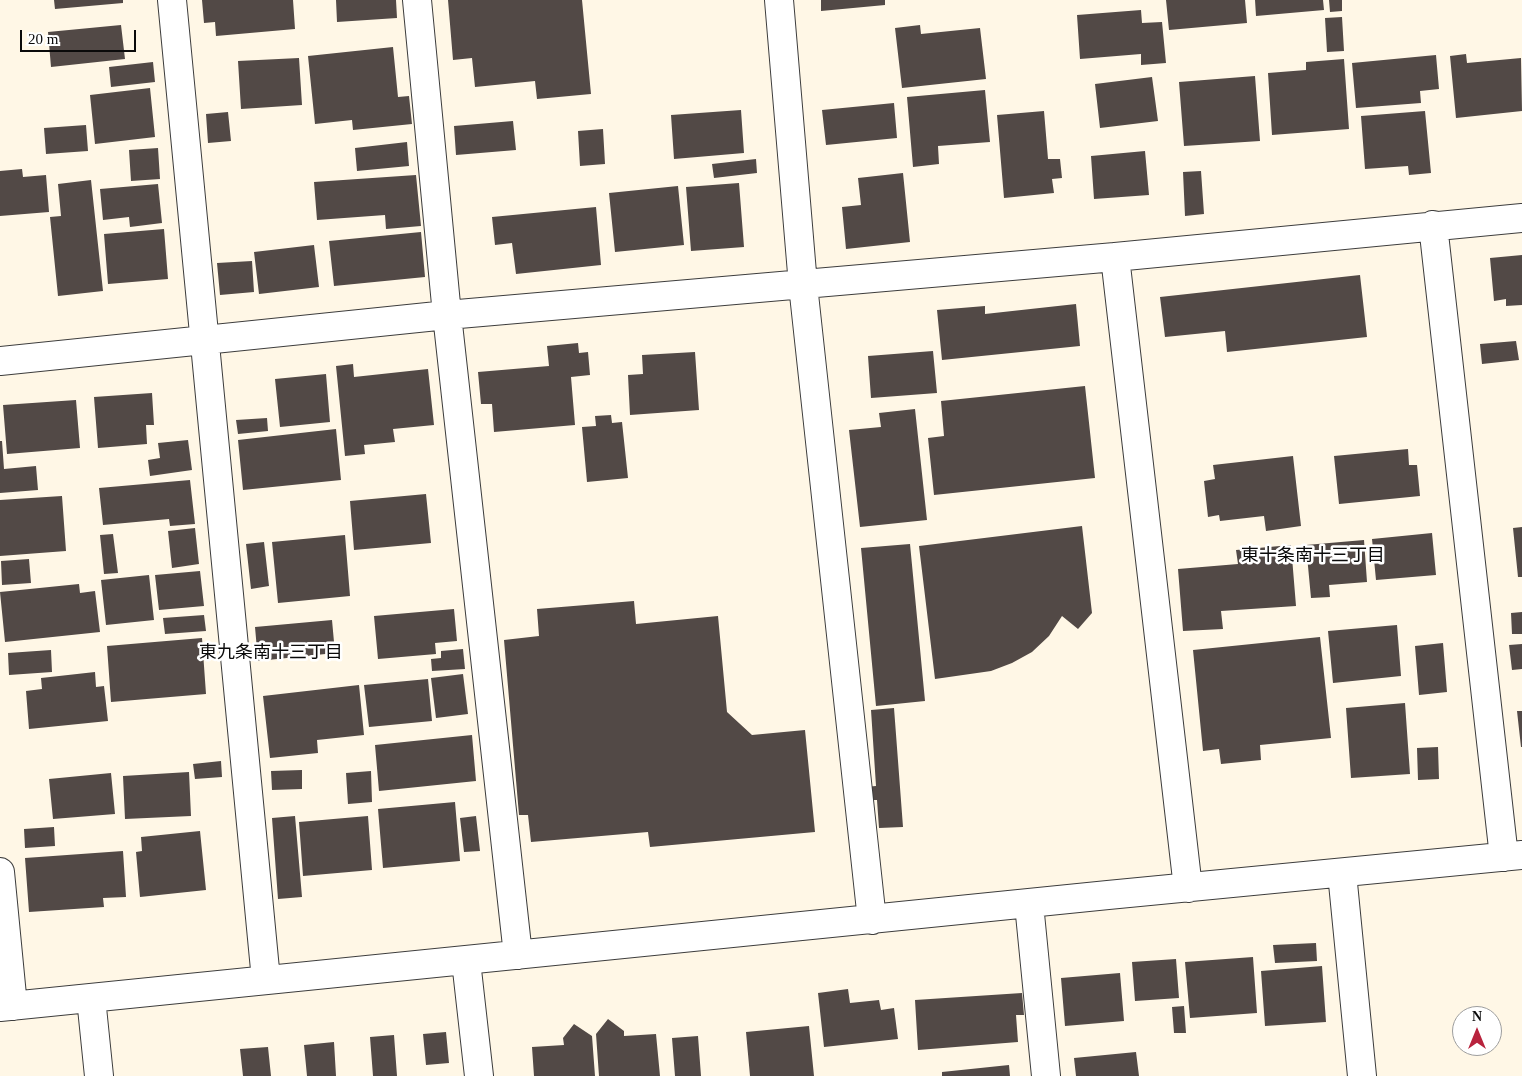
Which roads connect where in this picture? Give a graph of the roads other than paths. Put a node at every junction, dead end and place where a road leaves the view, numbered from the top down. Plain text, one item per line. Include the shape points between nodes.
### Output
1 (172, 0) edge
2 (417, 0) edge
3 (779, 0) edge
4 (1522, 218) edge
5 (1433, 225) junction
6 (1116, 257) junction
7 (802, 285) junction
8 (447, 316) junction
9 (205, 341) junction
10 (0, 361) edge
11 (1513, 856) edge
12 (0, 872) edge
13 (1342, 873) junction
14 (1188, 888) junction
15 (1029, 904) junction
16 (872, 920) junction
17 (518, 955) junction
18 (466, 960) junction
19 (266, 980) junction
20 (91, 998) junction
21 (6, 1007) edge
22 (99, 1076) edge
23 (478, 1076) edge
24 (1046, 1076) edge
25 (1362, 1076) edge

1 - 9 street
2 - 8 street
3 - 7 street
4 - 5 street
5 - 6 street
5 - 11 street
6 - 7 street
6 - 14 street
7 - 8 street
7 - 16 street
8 - 9 street
8 - 17 street
9 - 10 street
9 - 19 street
11 - 13 street
12 - 21 street
13 - 14 street
13 - 25 street
14 - 15 street
15 - 16 street
15 - 24 street
16 - 17 street
17 - 18 street
18 - 19 street
18 - 23 street
19 - 20 street
20 - 21 street
20 - 22 street

